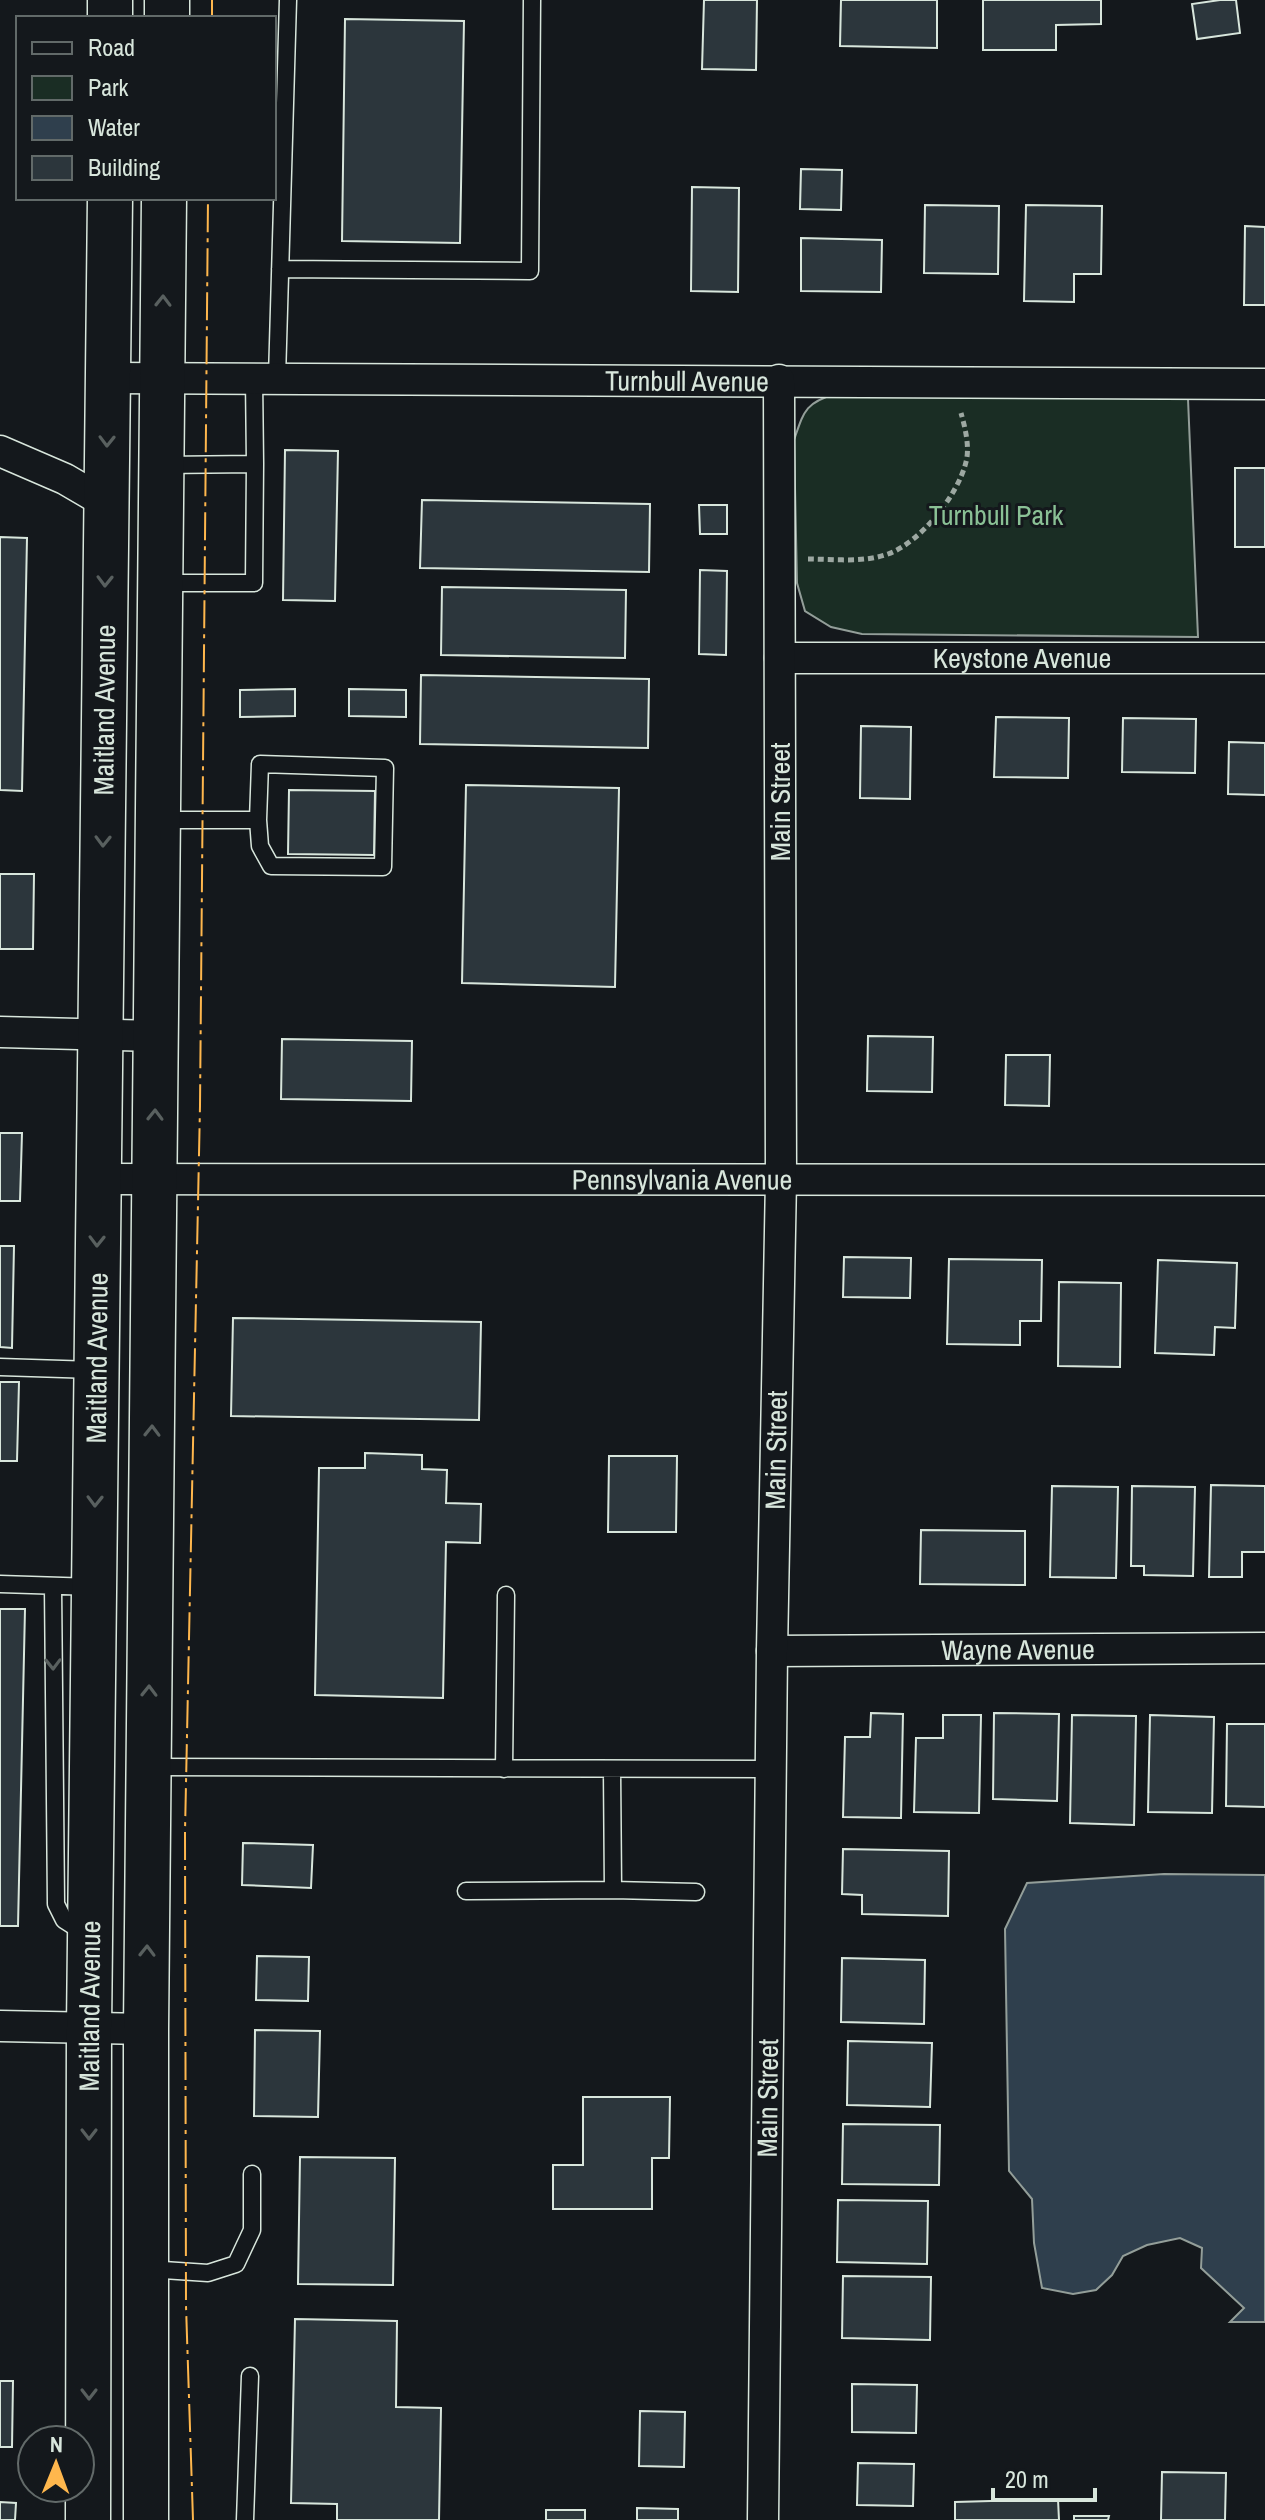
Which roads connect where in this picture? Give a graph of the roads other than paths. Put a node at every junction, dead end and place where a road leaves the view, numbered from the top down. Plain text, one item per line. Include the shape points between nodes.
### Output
1 (288, 0) edge
2 (532, 0) edge
3 (110, 200) edge
4 (164, 200) edge
5 (280, 269) junction
6 (109, 378) junction
7 (265, 378) junction
8 (162, 379) junction
9 (779, 380) junction
10 (1265, 384) edge
11 (0, 451) edge
12 (255, 464) junction
13 (161, 465) junction
14 (106, 503) junction
15 (160, 583) junction
16 (780, 658) junction
17 (1265, 658) edge
18 (157, 820) junction
19 (258, 820) junction
20 (0, 1032) edge
21 (101, 1036) junction
22 (156, 1036) junction
23 (98, 1179) junction
24 (154, 1179) junction
25 (781, 1179) junction
26 (1265, 1180) edge
27 (0, 1367) edge
28 (96, 1370) junction
29 (0, 1584) edge
30 (73, 1586) junction
31 (506, 1595) dead end
32 (1265, 1648) edge
33 (772, 1651) junction
34 (148, 1767) junction
35 (504, 1769) junction
36 (612, 1769) junction
37 (771, 1769) junction
38 (613, 1890) junction
39 (466, 1891) dead end
40 (696, 1892) dead end
41 (0, 2026) edge
42 (89, 2028) junction
43 (146, 2029) junction
44 (252, 2174) dead end
45 (146, 2269) junction
46 (250, 2376) dead end
47 (88, 2520) edge
48 (146, 2520) edge
49 (245, 2520) edge
50 (763, 2520) edge

1 - 5 lane
2 - 5 lane via 530,271
3 - 6 main road, Maitland Avenue
8 -> 4 main road, Maitland Avenue
5 - 7 lane
6 - 8 street, Turnbull Avenue
6 -> 14 main road, Maitland Avenue
7 - 8 street, Turnbull Avenue
7 - 9 street, Turnbull Avenue
7 - 12 lane
8 - 13 main road, Maitland Avenue
9 - 10 street, Turnbull Avenue
9 - 16 street, Main Street
11 - 14 street
12 - 13 lane
12 - 15 lane via 254,583
13 - 15 main road, Maitland Avenue
14 -> 21 main road, Maitland Avenue
15 - 18 main road, Maitland Avenue
16 - 17 street, Keystone Avenue
16 - 25 street, Main Street
18 - 19 lane
18 - 22 main road, Maitland Avenue
19 - 19 lane via 260,846 271,866 383,867 385,768 260,764
20 - 21 street
21 - 22 street
21 - 23 main road, Maitland Avenue
24 -> 22 main road, Maitland Avenue
23 - 24 street, Pennsylvania Avenue
23 -> 28 main road, Maitland Avenue
24 - 25 street, Pennsylvania Avenue
34 -> 24 main road, Maitland Avenue
25 - 26 street, Pennsylvania Avenue
25 - 33 street, Main Street
27 - 28 lane
28 -> 30 main road, Maitland Avenue
29 - 30 lane
30 -> 42 main road, Maitland Avenue via 90,1936
31 - 35 lane
32 - 33 street, Wayne Avenue
33 - 37 street, Main Street
34 - 35 lane
43 -> 34 main road, Maitland Avenue
35 - 36 lane
36 - 37 lane
36 - 38 lane
37 - 50 street, Main Street
38 - 39 lane
38 - 40 lane
41 - 42 street
42 - 43 street
42 -> 47 main road, Maitland Avenue
43 - 45 main road, Maitland Avenue
44 - 45 lane via 252,2230 236,2264 208,2273
45 - 48 main road, Maitland Avenue
46 - 49 lane

